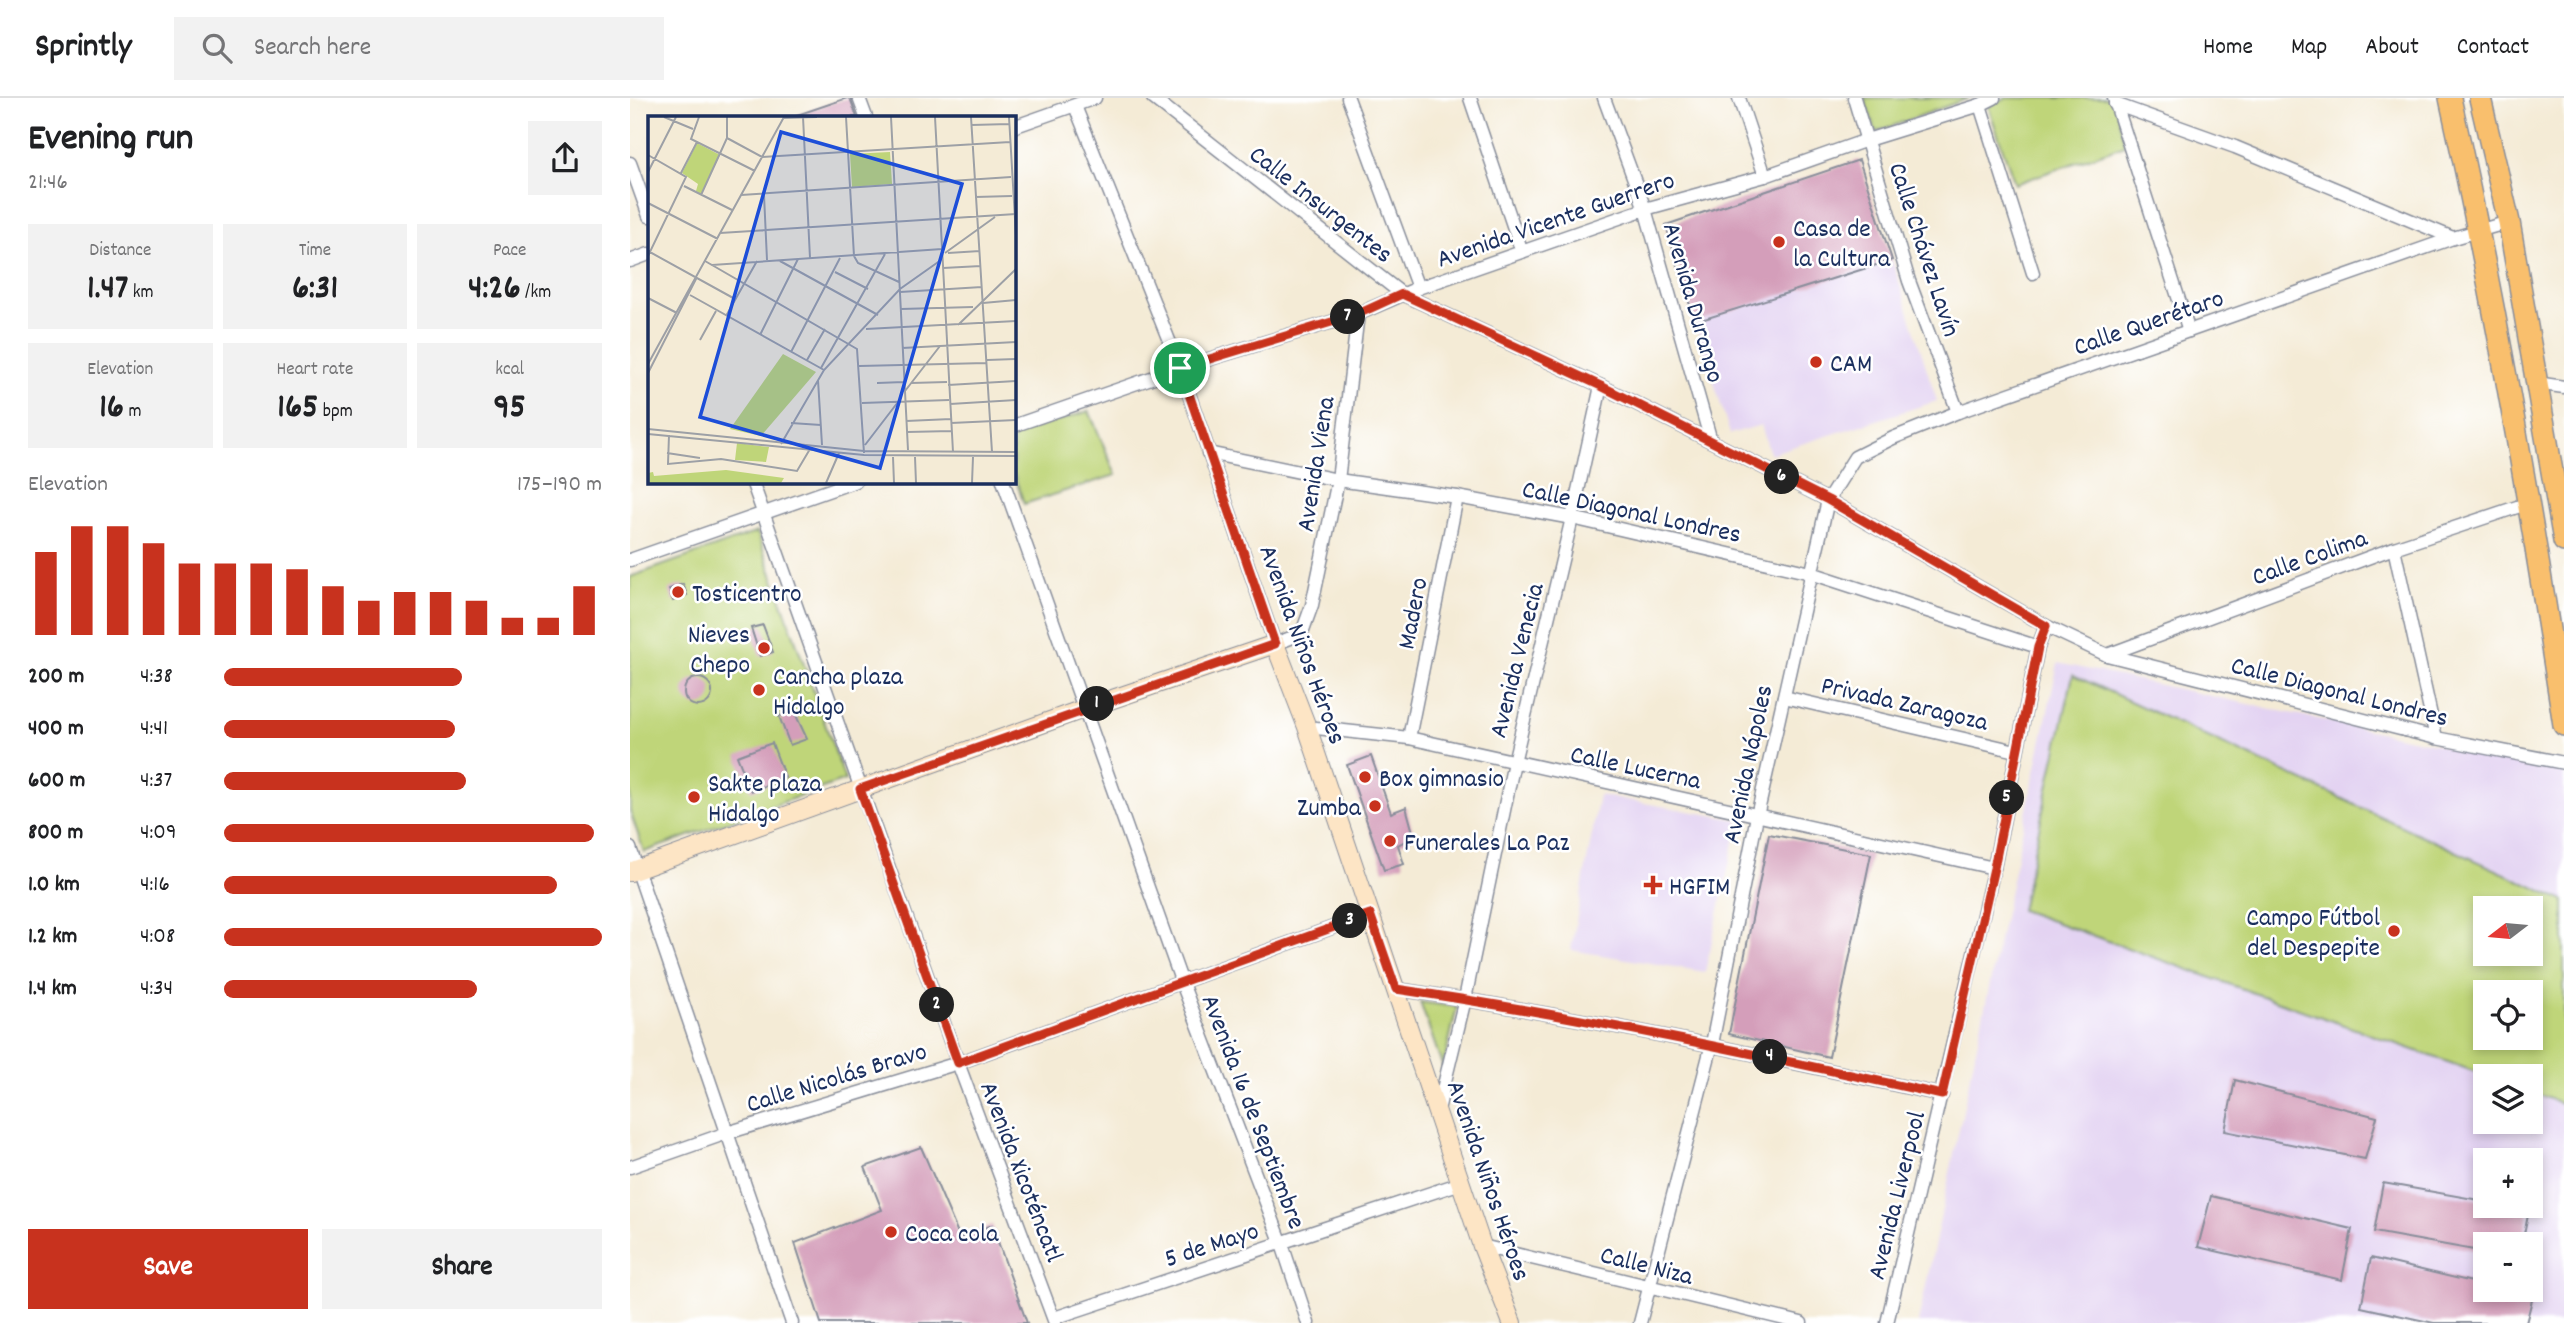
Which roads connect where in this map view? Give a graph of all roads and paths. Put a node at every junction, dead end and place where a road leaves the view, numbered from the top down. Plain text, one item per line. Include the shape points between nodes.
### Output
1 (859, 98) edge
2 (1095, 98) edge
3 (1153, 98) edge
4 (1348, 98) edge
5 (1470, 98) edge
6 (1604, 98) edge
7 (1739, 98) edge
8 (1854, 98) edge
9 (1994, 98) edge
10 (2450, 98) edge
11 (2480, 98) edge
12 (2115, 101) edge
13 (1980, 105) junction
14 (1075, 106) junction
15 (866, 116) edge
16 (1015, 126) edge
17 (1867, 140) junction
18 (630, 163) edge
19 (1765, 176) junction
20 (1645, 209) junction
21 (648, 213) edge
22 (2509, 222) junction
23 (2480, 230) junction
24 (2453, 238) junction
25 (1522, 252) junction
26 (648, 254) edge
27 (630, 261) edge
28 (2033, 273) dead end
29 (1418, 288) junction
30 (1402, 294) junction
31 (1358, 314) junction
32 (2189, 331) junction
33 (1180, 368) junction
34 (2536, 383) junction
35 (1601, 386) junction
36 (2564, 387) edge
37 (1958, 412) junction
38 (1015, 425) edge
39 (1711, 441) junction
40 (1208, 453) junction
41 (1338, 480) junction
42 (753, 483) edge
43 (850, 483) edge
44 (1004, 483) edge
45 (1457, 497) junction
46 (1828, 500) junction
47 (2529, 503) junction
48 (764, 513) junction
49 (1573, 518) junction
50 (2564, 541) edge
51 (2395, 548) junction
52 (630, 560) edge
53 (1811, 573) junction
54 (2046, 626) junction
55 (1275, 644) junction
56 (2038, 647) junction
57 (2107, 655) junction
58 (1784, 697) junction
59 (1086, 708) junction
60 (2564, 724) edge
61 (1307, 727) junction
62 (1409, 738) junction
63 (2436, 738) junction
64 (2016, 751) junction
65 (1514, 762) junction
66 (2564, 763) edge
67 (860, 789) junction
68 (1757, 816) junction
69 (630, 848) edge
70 (1994, 868) junction
71 (634, 871) edge
72 (1370, 914) junction
73 (1182, 983) junction
74 (1396, 989) junction
75 (1465, 999) junction
76 (1712, 1044) junction
77 (958, 1063) junction
78 (1942, 1095) junction
79 (1438, 1110) junction
80 (727, 1133) junction
81 (630, 1167) edge
82 (1461, 1183) junction
83 (1282, 1244) junction
84 (1482, 1246) junction
85 (1650, 1288) junction
86 (1763, 1319) edge
87 (1054, 1321) edge
88 (792, 1323) edge
89 (1308, 1323) edge
90 (1512, 1323) edge
91 (1640, 1323) edge
92 (1801, 1323) edge
93 (1887, 1323) edge

1 - 15 street
2 - 14 street
3 - 30 street, Calle Insurgentes
4 - 29 street
5 - 25 street
6 - 20 street, Avenida Durango
7 - 19 street
8 - 17 street, Calle Chávez Lavín
9 - 13 street, Avenida Vicente Guerrero
10 - 23 main road
11 - 22 main road
12 - 24 street
12 - 32 street
13 - 17 street, Avenida Vicente Guerrero
13 - 28 street
14 - 16 street
14 - 33 street, Avenida Niños Héroes
17 - 19 street, Avenida Vicente Guerrero
17 - 37 street, Calle Chávez Lavín via 1909,281
18 - 21 street
19 - 20 street, Avenida Vicente Guerrero
20 - 25 street, Avenida Vicente Guerrero
20 - 39 street, Avenida Durango
22 - 23 street, Calle Querétaro
22 - 34 main road
23 - 24 street, Calle Querétaro
23 - 47 main road
24 - 32 street, Calle Querétaro
25 - 29 street, Avenida Vicente Guerrero
26 - 27 street
29 - 30 street, Avenida Vicente Guerrero
30 - 31 street, Avenida Vicente Guerrero
30 - 35 street, Calle Insurgentes
31 - 33 street, Avenida Vicente Guerrero
31 - 41 street, Avenida Viena
32 - 37 street, Calle Querétaro
33 - 38 street, Avenida Vicente Guerrero
33 - 40 street, Avenida Niños Héroes
34 - 36 street
34 - 50 main road
35 - 39 street, Calle Insurgentes
35 - 49 street, Avenida Venecia
37 - 46 street, Calle Querétaro via 1855,457
39 - 46 street, Calle Insurgentes
40 - 41 street, Calle Diagonal Londres
40 - 55 street, Avenida Niños Héroes
41 - 45 street, Calle Diagonal Londres
41 - 55 street, Avenida Viena via 1308,620 1303,630
42 - 48 street, Avenida Xicoténcatl
43 - 48 street
44 - 59 street, Avenida 16 de Septiembre
45 - 49 street, Calle Diagonal Londres
45 - 62 street, Madero
46 - 53 street, Avenida Nápoles
46 - 54 street, Calle Insurgentes
47 - 51 street, Calle Colima
47 - 60 main road
48 - 52 street
48 - 67 street, Avenida Xicoténcatl
49 - 53 street, Calle Diagonal Londres
49 - 65 street, Avenida Venecia
51 - 57 street, Calle Colima
51 - 63 street
53 - 56 street, Calle Diagonal Londres
53 - 58 street, Avenida Nápoles
54 - 56 street, Avenida Liverpool
54 - 57 street, Calle Insurgentes
55 - 59 street
55 - 61 street, Avenida Niños Héroes
56 - 64 street, Avenida Liverpool
57 - 63 street, Calle Diagonal Londres
58 - 64 street, Privada Zaragoza
58 - 68 street, Avenida Nápoles
59 - 67 street
59 - 73 street, Avenida 16 de Septiembre
61 - 62 street, Calle Lucerna
61 - 72 street, Avenida Niños Héroes
62 - 65 street, Calle Lucerna
63 - 66 street, Calle Diagonal Londres
64 - 70 street, Avenida Liverpool
65 - 68 street, Calle Lucerna
65 - 75 street, Avenida Venecia
67 - 71 street
67 - 77 street, Avenida Xicoténcatl
68 - 70 street, Calle Lucerna
68 - 76 street, Avenida Nápoles
69 - 71 street
70 - 78 street, Avenida Liverpool
71 - 80 street
72 - 73 street, Calle Nicolás Bravo
72 - 74 street, Avenida Niños Héroes
73 - 77 street, Calle Nicolás Bravo
73 - 83 street, Avenida 16 de Septiembre
74 - 75 street
74 - 79 street, Avenida Niños Héroes
75 - 76 street
75 - 79 street, Avenida Venecia
76 - 78 street
76 - 85 street, Avenida Nápoles
77 - 80 street, Calle Nicolás Bravo
77 - 87 street, Avenida Xicoténcatl
78 - 93 street, Avenida Liverpool
79 - 82 street, Avenida Niños Héroes
80 - 81 street, Calle Nicolás Bravo
80 - 88 street
82 - 83 street, 5 de Mayo
82 - 84 street, Avenida Niños Héroes
83 - 87 street, 5 de Mayo
83 - 89 street, Avenida 16 de Septiembre
84 - 85 street, Calle Niza
84 - 90 street, Avenida Niños Héroes
85 - 86 street, Calle Niza
85 - 91 street, Avenida Nápoles
86 - 92 street, Calle Niza

